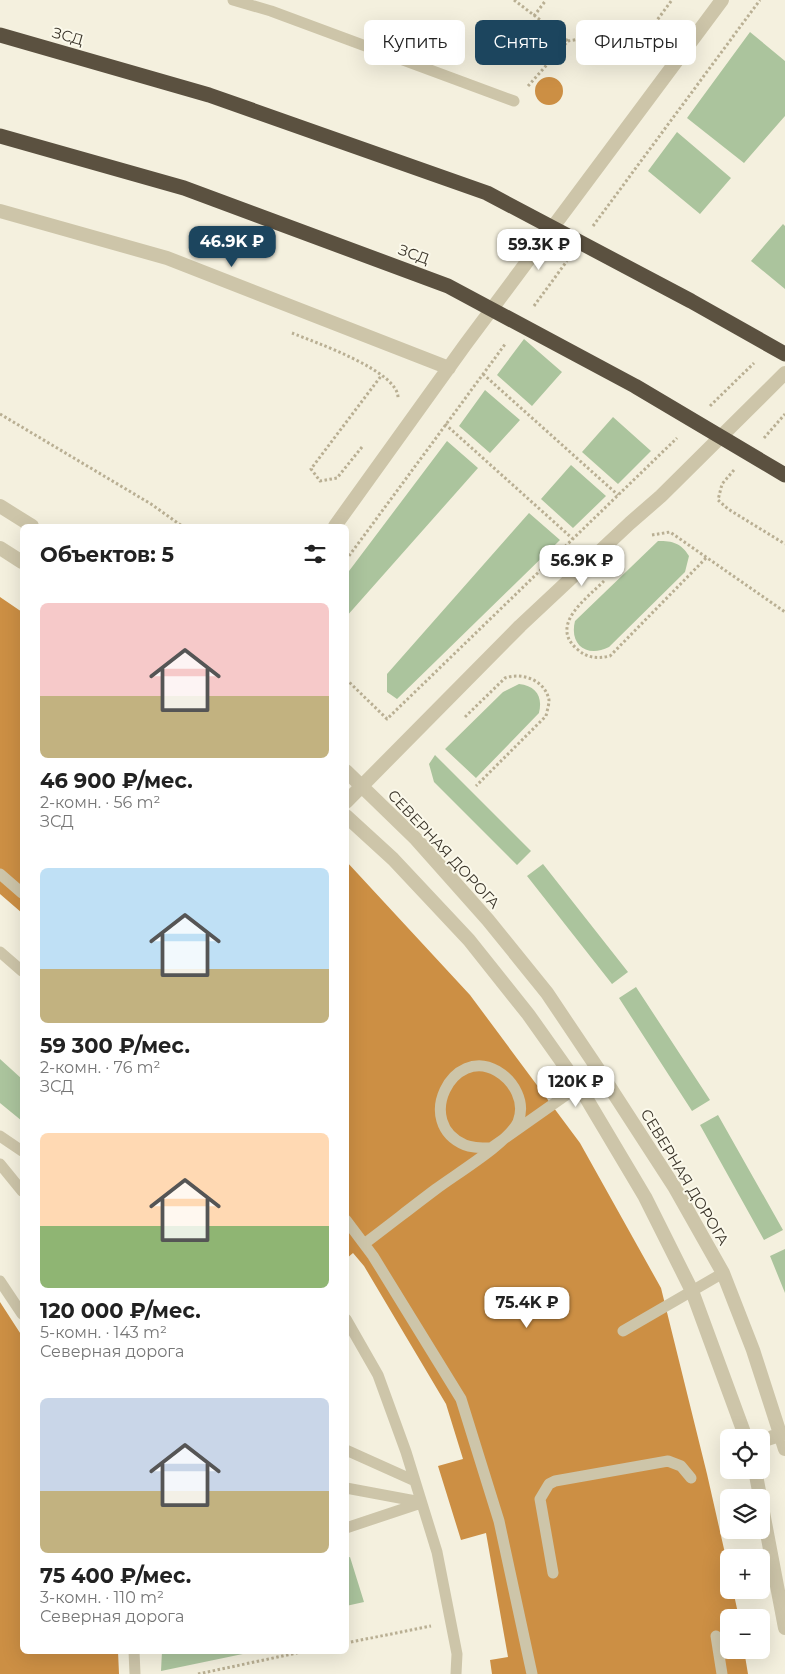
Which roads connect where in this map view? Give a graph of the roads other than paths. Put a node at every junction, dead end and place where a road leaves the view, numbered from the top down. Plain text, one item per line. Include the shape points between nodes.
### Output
1 (233, 0) edge
2 (722, 0) edge
3 (0, 35) edge
4 (514, 101) road end
5 (0, 136) edge
6 (0, 211) edge
7 (785, 354) edge
8 (450, 368) junction
9 (785, 372) edge
10 (785, 475) edge
11 (0, 506) edge
12 (29, 524) edge
13 (336, 524) edge
14 (0, 548) edge
15 (20, 561) edge
16 (349, 774) edge
17 (361, 785) junction
18 (349, 799) edge
19 (349, 819) edge
20 (0, 874) edge
21 (20, 891) edge
22 (0, 952) edge
23 (20, 969) edge
24 (598, 1069) junction
25 (579, 1086) junction
26 (0, 1136) edge
27 (20, 1149) edge
28 (0, 1164) edge
29 (20, 1189) edge
30 (349, 1224) edge
31 (364, 1244) junction
32 (723, 1273) junction
33 (0, 1281) edge
34 (692, 1291) junction
35 (20, 1311) edge
36 (349, 1328) edge
37 (622, 1331) dead end
38 (743, 1429) edge
39 (783, 1434) edge
40 (770, 1438) edge
41 (785, 1449) edge
42 (349, 1451) edge
43 (690, 1477) dead end
44 (757, 1479) edge
45 (415, 1481) junction
46 (349, 1489) edge
47 (421, 1502) junction
48 (349, 1527) edge
49 (766, 1549) edge
50 (770, 1572) edge
51 (553, 1573) dead end
52 (785, 1628) edge
53 (716, 1636) dead end
54 (134, 1654) edge
55 (135, 1674) edge
56 (456, 1674) edge
57 (532, 1674) edge
58 (722, 1674) edge

1 - 4 lane via 271,11
2 - 8 street
3 - 7 highway, ЗСД via 209,96 487,194
5 - 10 highway, ЗСД via 184,188 448,286 634,386
6 - 8 street via 167,258
8 - 13 street
9 - 17 street via 661,496 520,626
11 - 12 street
14 - 15 street
16 - 17 street, СЕВЕРНАЯ ДОРОГА
17 - 18 street
17 - 24 street, СЕВЕРНАЯ ДОРОГА via 416,839 488,920 547,992
19 - 25 street via 393,859 469,940 528,1014
20 - 21 lane
22 - 23 lane
24 - 25 lane
24 - 32 street, СЕВЕРНАЯ ДОРОГА via 675,1188
25 - 31 lane via 491,1148 466,1145 452,1137 443,1124 440,1109 442,1093 450,1080 463,1070 478,1067 494,1069 507,1078 517,1090 518,1121 510,1135
25 - 34 street via 645,1197
26 - 27 lane
28 - 29 lane
30 - 31 lane
31 - 57 lane via 461,1400 499,1521
32 - 34 lane
32 - 39 street, СЕВЕРНАЯ ДОРОГА
33 - 35 lane
34 - 37 lane
34 - 38 street
36 - 45 lane via 378,1375
39 - 40 street
39 - 41 street, СЕВЕРНАЯ ДОРОГА
42 - 45 lane
43 - 51 lane via 681,1466 668,1460 549,1484 540,1499
44 - 49 street
45 - 47 lane
46 - 47 lane
47 - 48 lane
47 - 56 lane via 437,1552 456,1654
50 - 52 street
53 - 58 lane
54 - 55 lane

